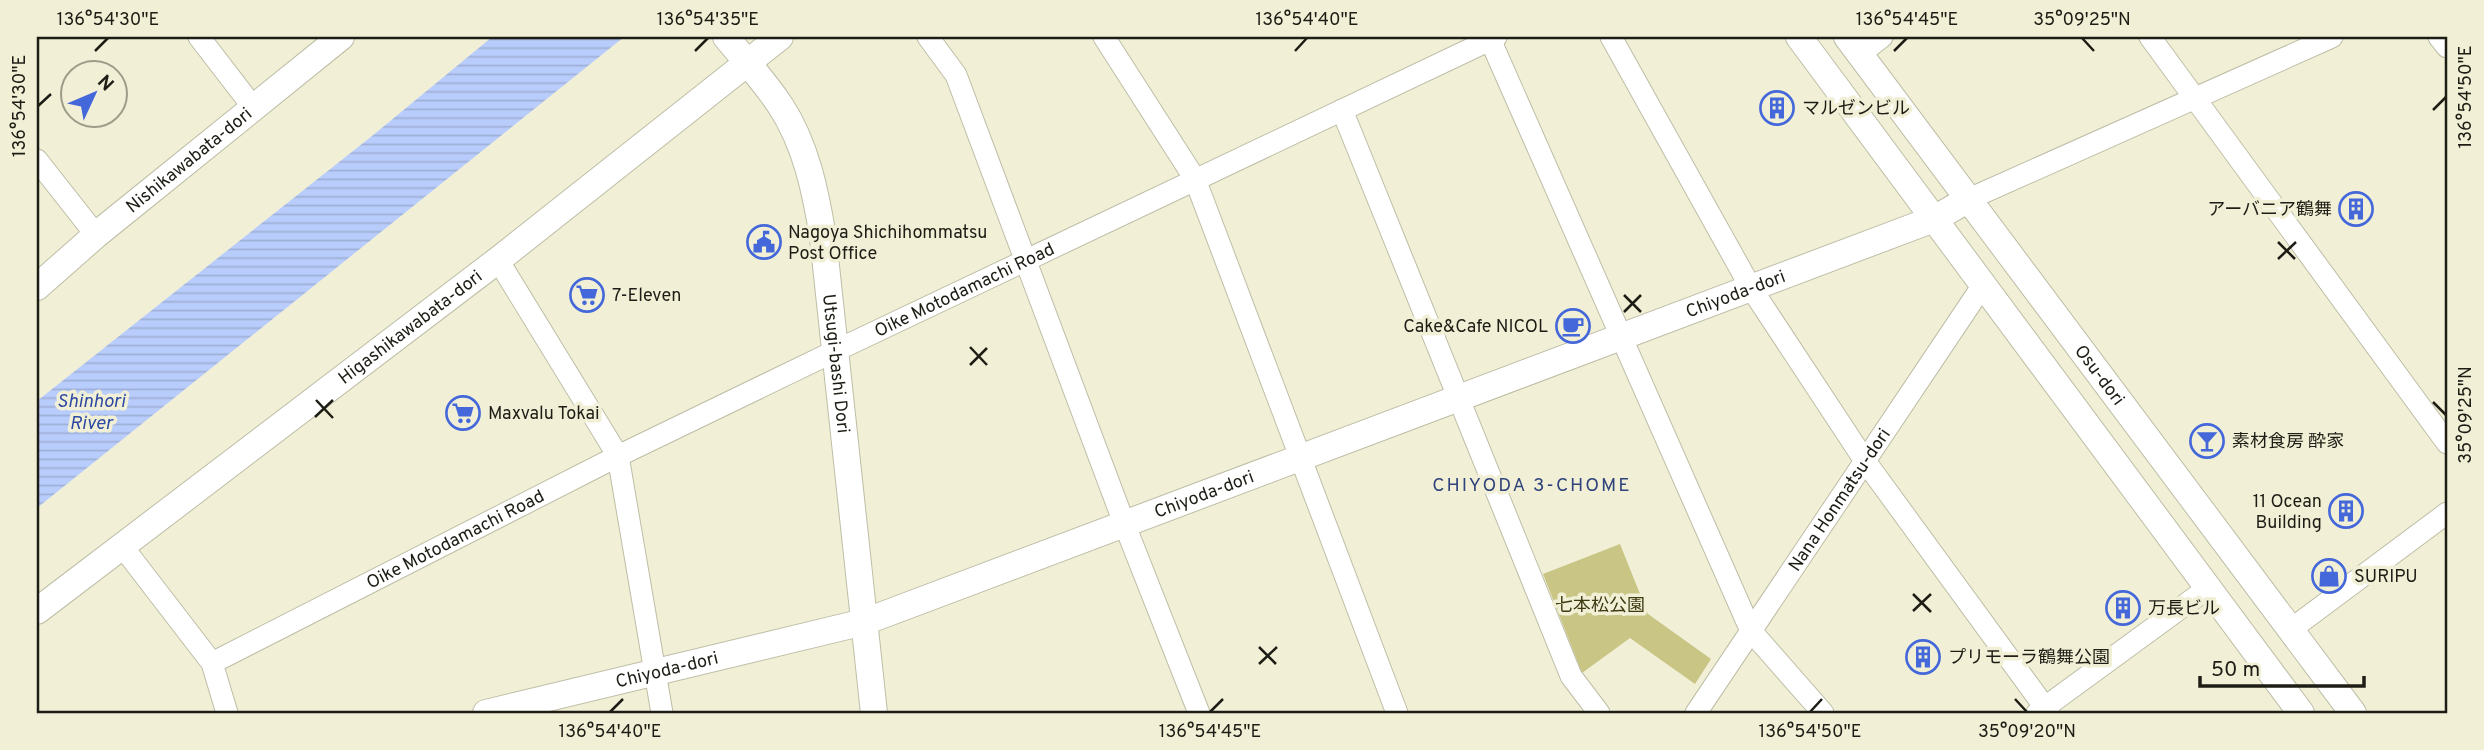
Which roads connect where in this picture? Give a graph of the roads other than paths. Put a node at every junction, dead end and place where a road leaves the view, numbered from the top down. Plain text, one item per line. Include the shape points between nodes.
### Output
1 (199, 37) edge
2 (341, 37) edge
3 (726, 37) edge
4 (780, 37) edge
5 (928, 37) edge
6 (1104, 37) edge
7 (1611, 37) edge
8 (1799, 37) edge
9 (1882, 37) edge
10 (2150, 37) edge
11 (2332, 37) edge
12 (2440, 37) edge
13 (1492, 38) edge
14 (1854, 45) edge
15 (2447, 47) edge
16 (747, 62) junction
17 (2195, 99) junction
18 (253, 107) junction
19 (1342, 110) junction
20 (37, 160) edge
21 (1195, 179) junction
22 (1969, 200) junction
23 (1934, 219) junction
24 (96, 235) junction
25 (1027, 259) junction
26 (498, 260) junction
27 (1983, 285) junction
28 (37, 286) edge
29 (1751, 288) junction
30 (1620, 337) junction
31 (835, 351) junction
32 (1458, 398) junction
33 (2447, 443) edge
34 (618, 456) junction
35 (1300, 457) junction
36 (1865, 461) junction
37 (2447, 513) edge
38 (1124, 523) junction
39 (122, 546) junction
40 (2208, 588) junction
41 (37, 611) edge
42 (864, 622) junction
43 (2290, 630) junction
44 (1751, 631) junction
45 (212, 663) junction
46 (655, 671) junction
47 (2044, 711) edge
48 (227, 713) edge
49 (486, 713) edge
50 (662, 713) edge
51 (874, 713) edge
52 (1199, 713) edge
53 (1397, 713) edge
54 (1599, 713) edge
55 (1696, 713) edge
56 (1823, 713) edge
57 (2301, 713) edge
58 (2353, 713) edge

1 - 18 street
2 - 18 street, Nishikawabata-dori
3 - 16 street, Utsugi-bashi Dori
4 - 16 street, Higashikawabata-dori
5 - 25 street via 956,75
6 - 21 street
7 - 29 street
8 - 23 street
9 - 14 street
10 - 17 street
11 - 17 street
12 - 15 street
13 - 19 street, Oike Motodamachi Road
13 - 30 street
14 - 22 street, Osu-dori
16 - 26 street, Higashikawabata-dori
16 - 31 street, Utsugi-bashi Dori via 781,107 815,189
17 - 22 street
17 - 33 street
18 - 24 street, Nishikawabata-dori
19 - 21 street, Oike Motodamachi Road
19 - 32 street
20 - 24 street
21 - 25 street, Oike Motodamachi Road
21 - 35 street
22 - 23 street, Chiyoda-dori
22 - 43 street, Osu-dori
23 - 27 street
23 - 29 street, Chiyoda-dori
24 - 28 street, Nishikawabata-dori
25 - 31 street, Oike Motodamachi Road
25 - 38 street
26 - 34 street
26 - 39 street, Higashikawabata-dori
27 - 36 street, Nana Honmatsu-dori
27 - 40 street
29 - 30 street, Chiyoda-dori
29 - 36 street
30 - 32 street, Chiyoda-dori
30 - 44 street
31 - 34 street, Oike Motodamachi Road
31 - 42 street, Utsugi-bashi Dori
32 - 35 street, Chiyoda-dori
32 - 54 street via 1571,676
34 - 45 street, Oike Motodamachi Road
34 - 46 street
35 - 38 street, Chiyoda-dori
35 - 53 street
36 - 44 street, Nana Honmatsu-dori
36 - 47 street
37 - 43 street
38 - 42 street, Chiyoda-dori
38 - 52 street
39 - 41 street, Higashikawabata-dori
39 - 45 street
40 - 47 street
40 - 57 street
42 - 46 street, Chiyoda-dori
42 - 51 street, Utsugi-bashi Dori
43 - 58 street, Osu-dori
44 - 55 street, Nana Honmatsu-dori
44 - 56 street
45 - 48 street
46 - 49 street, Chiyoda-dori
46 - 50 street

